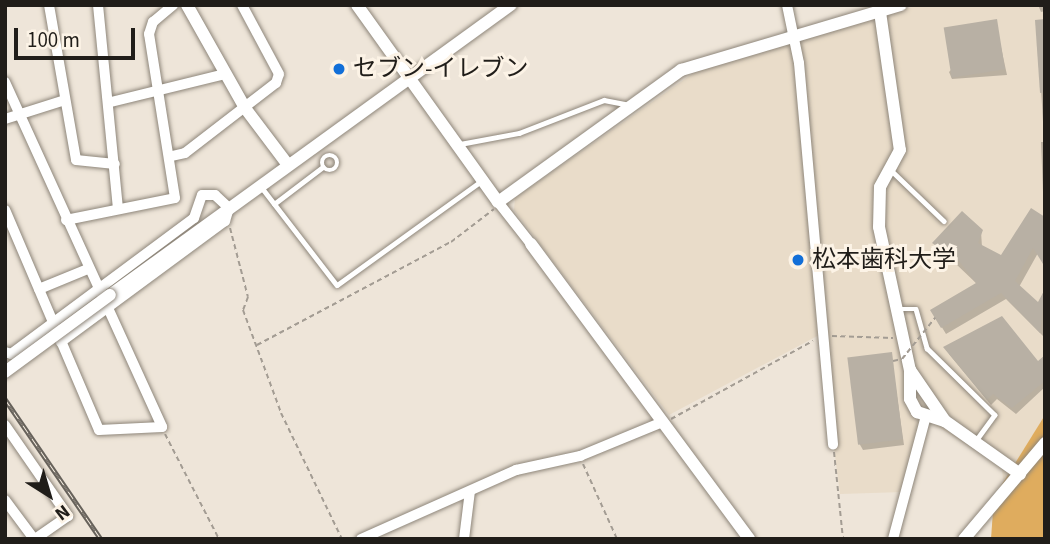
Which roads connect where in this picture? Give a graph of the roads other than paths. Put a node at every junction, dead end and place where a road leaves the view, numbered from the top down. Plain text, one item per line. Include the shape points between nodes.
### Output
1 (49, 5) edge
2 (97, 5) edge
3 (173, 5) edge
4 (187, 5) edge
5 (242, 5) edge
6 (358, 5) edge
7 (511, 5) edge
8 (787, 5) edge
9 (901, 5) edge
10 (880, 12) junction
11 (793, 34) junction
12 (225, 75) junction
13 (406, 78) junction
14 (5, 82) edge
15 (160, 92) junction
16 (65, 100) junction
17 (111, 102) junction
18 (631, 106) junction
19 (245, 108) junction
20 (22, 112) junction
21 (5, 119) edge
22 (454, 145) junction
23 (172, 156) junction
24 (115, 164) junction
25 (288, 165) junction
26 (323, 167) dead end
27 (891, 170) junction
28 (482, 181) junction
29 (260, 185) junction
30 (498, 202) junction
31 (274, 204) junction
32 (118, 208) junction
33 (229, 208) junction
34 (5, 209) edge
35 (66, 220) junction
36 (944, 221) dead end
37 (531, 244) joint
38 (88, 269) junction
39 (38, 289) junction
40 (104, 293) junction
41 (106, 309) junction
42 (897, 309) junction
43 (53, 322) junction
44 (61, 342) junction
45 (5, 352) edge
46 (910, 370) junction
47 (5, 372) edge
48 (926, 416) junction
49 (945, 421) junction
50 (660, 423) junction
51 (5, 425) edge
52 (977, 440) junction
53 (1045, 443) edge
54 (833, 444) road end
55 (1020, 474) junction
56 (470, 491) junction
57 (5, 500) edge
58 (35, 539) edge
59 (361, 539) edge
60 (464, 539) edge
61 (749, 539) edge
62 (893, 539) edge
63 (964, 539) edge

1 - 16 street
2 - 17 street
3 - 15 street via 149,34
4 - 12 street
5 - 19 street via 279,74
6 - 13 street
7 - 13 street
8 - 11 street
9 - 10 street
10 - 11 street
10 - 27 street via 900,150
11 - 18 street via 707,58
11 - 54 street
12 - 15 street
12 - 19 street
13 - 22 street
13 - 25 street
14 - 20 street
15 - 17 street
15 - 23 street
16 - 20 street
16 - 24 street via 79,165
17 - 24 street
18 - 22 lane via 604,100 519,133
18 - 30 street
19 - 23 street via 186,153
19 - 25 street
20 - 21 street
20 - 35 street
22 - 28 street
23 - 32 street via 171,203
24 - 32 street
25 - 29 street
26 - 31 lane
27 - 36 lane
27 - 42 street via 880,187 879,227
28 - 30 street
28 - 31 lane via 337,285
29 - 31 lane
29 - 33 street
30 - 37 street
32 - 35 street
33 - 40 street
33 - 40 street via 215,195 202,194 194,218
33 - 41 street via 225,221
34 - 39 street
35 - 38 street
37 - 50 street
38 - 39 street
38 - 40 street
39 - 43 street
40 - 41 street
40 - 43 street
40 - 47 street, bridge
41 - 44 street
41 - 44 street via 162,427 99,430
42 - 46 street
42 - 52 lane via 916,309 928,348 995,415
43 - 44 street
43 - 45 street
46 - 48 street via 910,399
46 - 49 street
48 - 49 street
48 - 62 street
49 - 52 street
50 - 56 street via 580,456 516,470
50 - 61 street
51 - 58 street via 68,516
52 - 55 street
53 - 55 street
55 - 63 street
56 - 59 street
56 - 60 street
57 - 58 street

